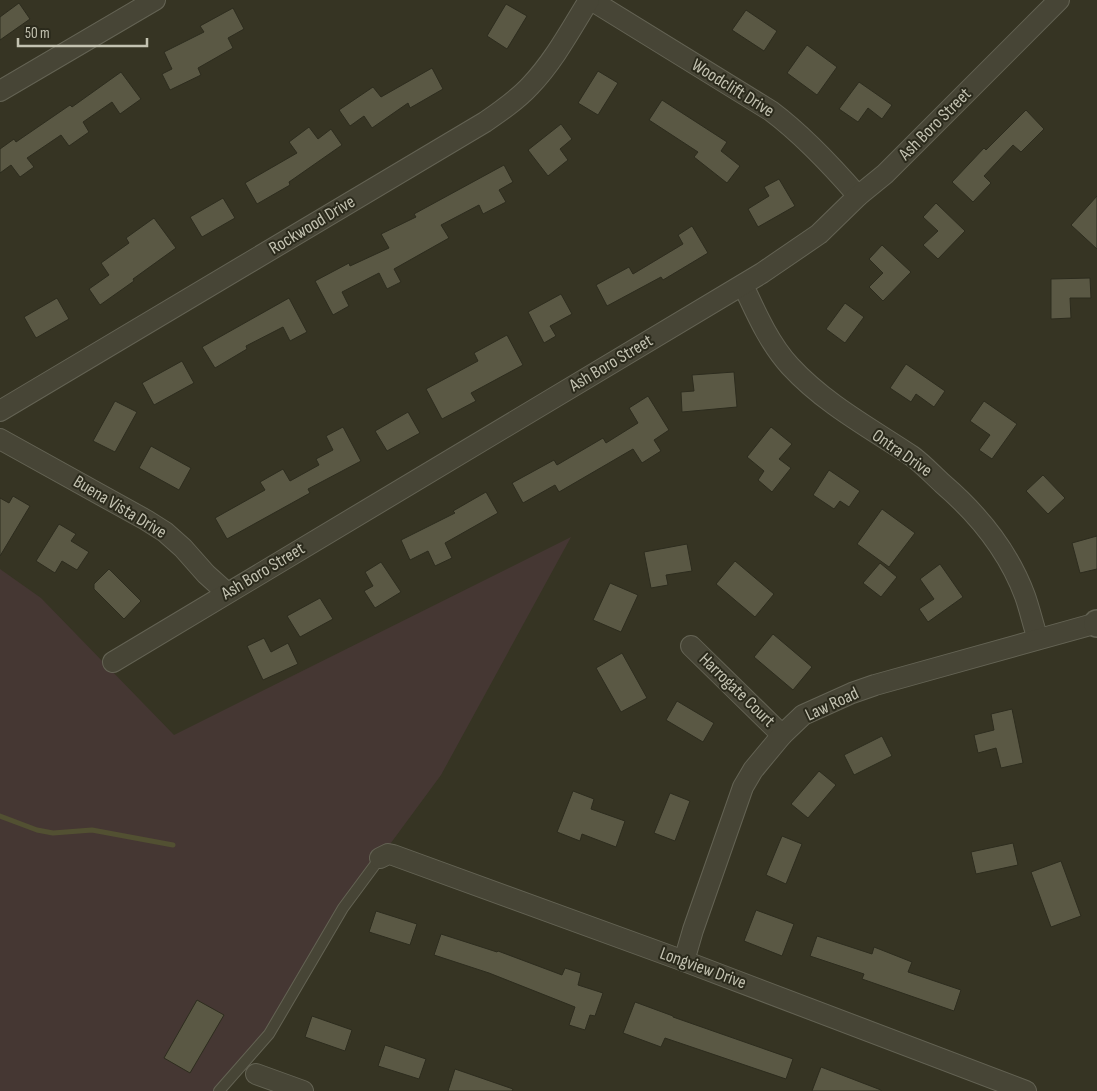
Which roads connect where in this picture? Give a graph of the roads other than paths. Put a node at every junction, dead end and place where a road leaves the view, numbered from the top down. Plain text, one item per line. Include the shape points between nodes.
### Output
1 (155, 0) edge
2 (590, 0) edge
3 (1059, 0) edge
4 (0, 91) edge
5 (858, 196) junction
6 (743, 285) junction
7 (0, 411) edge
8 (0, 439) edge
9 (226, 592) junction
10 (1097, 623) edge
11 (1038, 639) junction
12 (691, 646) dead end
13 (112, 662) dead end
14 (782, 735) junction
15 (380, 858) joint
16 (684, 961) junction
17 (256, 1074) dead end
18 (219, 1091) edge
19 (303, 1091) edge
20 (1026, 1091) edge

1 - 4 street
2 - 5 street, Woodclift Drive via 771,111 790,125
2 - 7 street, Rockwood Drive via 546,67 531,86 507,107
3 - 5 street, Ash Boro Street via 885,174
5 - 6 street, Ash Boro Street via 819,234
6 - 9 street, Ash Boro Street
6 - 11 street, Ontra Drive via 764,328 790,367 852,419 913,458 981,520 1010,562
8 - 9 street, Buena Vista Drive via 165,532
9 - 13 street, Ash Boro Street
10 - 11 street, Law Road
11 - 14 street, Law Road via 852,693 803,715
12 - 14 street, Harrogate Court
14 - 16 street, Law Road via 743,787
15 - 16 street, Longview Drive via 393,854
15 - 18 lane via 343,908 269,1034
16 - 20 street, Longview Drive
17 - 19 street

